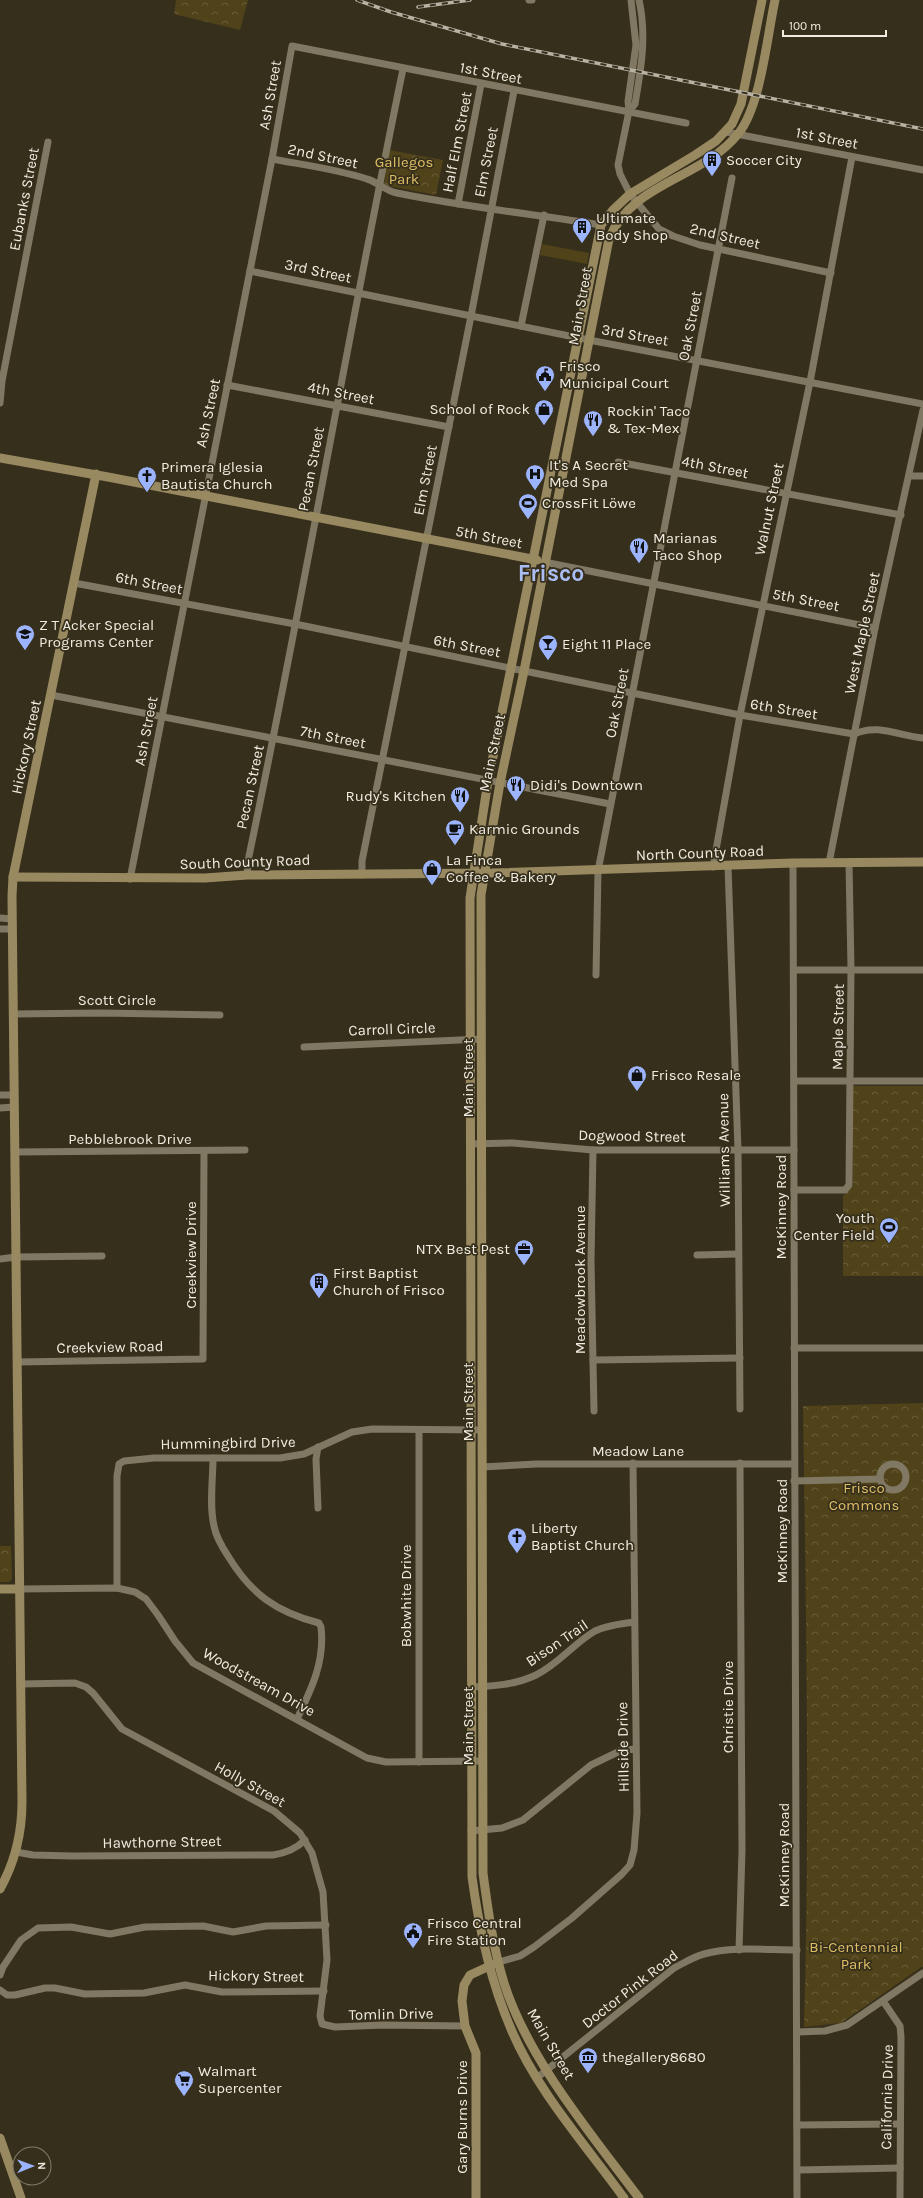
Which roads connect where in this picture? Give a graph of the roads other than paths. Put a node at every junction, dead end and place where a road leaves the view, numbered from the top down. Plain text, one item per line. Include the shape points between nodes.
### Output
1 (631, 0) edge
2 (638, 0) edge
3 (762, 0) edge
4 (775, 0) edge
5 (292, 46) joint
6 (403, 68) junction
7 (481, 84) junction
8 (514, 91) junction
9 (630, 112) junction
10 (686, 123) dead end
11 (726, 132) junction
12 (738, 134) junction
13 (48, 142) dead end
14 (852, 157) junction
15 (272, 159) junction
16 (923, 170) edge
17 (732, 178) dead end
18 (379, 183) junction
19 (630, 194) junction
20 (636, 202) junction
21 (458, 204) junction
22 (490, 210) junction
23 (544, 215) junction
24 (602, 225) junction
25 (718, 248) junction
26 (250, 271) junction
27 (831, 273) junction
28 (359, 293) junction
29 (471, 316) junction
30 (521, 326) junction
31 (578, 338) junction
32 (588, 340) junction
33 (697, 360) junction
34 (810, 382) junction
35 (227, 385) junction
36 (0, 403) edge
37 (923, 404) edge
38 (336, 406) junction
39 (923, 410) edge
40 (449, 427) junction
41 (0, 458) edge
42 (618, 462) dead end
43 (675, 473) junction
44 (96, 474) junction
45 (910, 476) junction
46 (923, 476) edge
47 (786, 494) junction
48 (204, 496) junction
49 (900, 515) junction
50 (315, 517) junction
51 (427, 539) junction
52 (532, 560) junction
53 (544, 562) junction
54 (74, 583) junction
55 (654, 584) junction
56 (184, 603) junction
57 (763, 606) junction
58 (295, 624) junction
59 (875, 628) junction
60 (405, 647) junction
61 (511, 669) junction
62 (524, 671) junction
63 (633, 693) junction
64 (51, 695) junction
65 (740, 715) junction
66 (162, 717) junction
67 (854, 734) junction
68 (923, 738) edge
69 (274, 739) junction
70 (382, 760) junction
71 (488, 781) junction
72 (500, 783) junction
73 (610, 804) junction
74 (923, 862) edge
75 (793, 863) junction
76 (829, 863) junction
77 (849, 863) junction
78 (728, 866) junction
79 (713, 867) junction
80 (598, 871) junction
81 (478, 873) junction
82 (247, 875) junction
83 (362, 875) junction
84 (13, 876) junction
85 (130, 879) junction
86 (0, 918) edge
87 (12, 919) junction
88 (0, 929) edge
89 (12, 929) junction
90 (470, 950) junction
91 (481, 950) junction
92 (795, 970) junction
93 (852, 970) junction
94 (923, 970) edge
95 (470, 975) junction
96 (596, 975) dead end
97 (481, 1011) junction
98 (13, 1014) junction
99 (220, 1015) dead end
100 (469, 1039) junction
101 (482, 1039) junction
102 (304, 1046) dead end
103 (794, 1081) junction
104 (850, 1081) junction
105 (923, 1081) edge
106 (0, 1095) edge
107 (14, 1095) junction
108 (14, 1107) junction
109 (0, 1108) edge
110 (470, 1144) junction
111 (482, 1144) junction
112 (245, 1150) dead end
113 (593, 1150) junction
114 (738, 1150) junction
115 (794, 1150) junction
116 (204, 1151) junction
117 (15, 1152) junction
118 (794, 1190) junction
119 (470, 1230) junction
120 (481, 1230) junction
121 (738, 1254) junction
122 (697, 1255) dead end
123 (16, 1256) junction
124 (102, 1256) dead end
125 (0, 1259) edge
126 (481, 1307) junction
127 (470, 1308) junction
128 (470, 1343) junction
129 (482, 1343) junction
130 (794, 1348) junction
131 (923, 1348) edge
132 (740, 1358) junction
133 (203, 1359) joint
134 (593, 1360) junction
135 (17, 1362) junction
136 (740, 1409) dead end
137 (594, 1411) dead end
138 (419, 1430) junction
139 (482, 1430) junction
140 (471, 1431) junction
141 (318, 1447) junction
142 (213, 1458) junction
143 (634, 1463) junction
144 (740, 1463) junction
145 (794, 1464) junction
146 (482, 1466) junction
147 (880, 1479) dead end
148 (794, 1481) junction
149 (318, 1508) dead end
150 (470, 1577) junction
151 (482, 1577) junction
152 (117, 1588) junction
153 (0, 1589) edge
154 (19, 1589) junction
155 (634, 1622) junction
156 (20, 1684) junction
157 (483, 1686) junction
158 (471, 1687) junction
159 (297, 1719) junction
160 (635, 1749) junction
161 (482, 1761) junction
162 (419, 1762) junction
163 (471, 1762) junction
164 (483, 1830) junction
165 (471, 1831) junction
166 (306, 1840) junction
167 (16, 1852) junction
168 (0, 1889) edge
169 (326, 1925) junction
170 (739, 1950) junction
171 (797, 1950) junction
172 (499, 1962) junction
173 (1, 1966) edge
174 (489, 1966) junction
175 (923, 1973) edge
176 (0, 1975) edge
177 (0, 1990) edge
178 (324, 1991) junction
179 (883, 2001) junction
180 (321, 2020) joint
181 (465, 2026) junction
182 (797, 2032) junction
183 (547, 2070) junction
184 (538, 2077) junction
185 (899, 2124) junction
186 (797, 2125) junction
187 (0, 2138) edge
188 (900, 2168) junction
189 (798, 2170) junction
190 (21, 2198) edge
191 (476, 2198) edge
192 (624, 2198) edge
193 (639, 2198) edge
194 (797, 2198) edge
195 (900, 2198) edge

1 - 9 street via 636,45 628,101
2 - 9 street via 642,12 644,46 635,104
3 - 11 main road, Main Street via 741,104
4 - 12 main road, Main Street via 756,95 749,115
5 - 6 street, 1st Street
5 - 15 street, Ash Street
6 - 7 street, 1st Street
6 - 18 street, Pecan Street
7 - 8 street, 1st Street
7 - 21 street, Half Elm Street
8 - 9 street, 1st Street
8 - 22 street, Elm Street
9 - 10 street, 1st Street
9 - 19 street, 2nd Street via 618,165
11 - 12 street, 1st Street
11 - 19 main road, Main Street via 695,155
12 - 14 street, 1st Street
12 - 20 main road, Main Street via 722,150
13 - 36 street, Eubanks Street via 3,375
14 - 16 street, 1st Street
14 - 27 street, Walnut Street
15 - 18 street, 2nd Street via 345,172
15 - 26 street, Ash Street
17 - 25 street, Oak Street
18 - 21 street, 2nd Street via 386,190 395,193
18 - 28 street, Pecan Street
19 - 20 street, 2nd Street
19 - 24 main road, Main Street
20 - 25 street, 2nd Street via 658,229 673,236
20 - 32 main road, Main Street via 614,226 609,239
21 - 22 street, 2nd Street
22 - 23 street, 2nd Street
22 - 29 street, Elm Street
23 - 24 street, 2nd Street
23 - 30 street
24 - 31 main road, Main Street
25 - 27 street, 2nd Street
25 - 33 street, Oak Street
26 - 28 street, 3rd Street
26 - 35 street, Ash Street
27 - 34 street, Walnut Street
28 - 29 street, 3rd Street
28 - 38 street, Pecan Street
29 - 30 street, 3rd Street
29 - 40 street, Elm Street
30 - 31 street, 3rd Street
31 - 32 street, 3rd Street
31 - 52 main road, Main Street
32 - 33 street, 3rd Street
32 - 53 main road, Main Street
33 - 34 street, 3rd Street
33 - 43 street, Oak Street
34 - 37 street, 3rd Street
34 - 47 street, Walnut Street
35 - 38 street, 4th Street
35 - 48 street, Ash Street
38 - 40 street, 4th Street
38 - 50 street, Pecan Street
39 - 45 street, West Maple Street
40 - 51 street, Elm Street
41 - 44 main road, 5th Street
42 - 43 street, 4th Street
43 - 47 street, 4th Street
43 - 55 street, Oak Street
44 - 48 main road, 5th Street
44 - 54 main road, Hickory Street
45 - 46 street
45 - 49 street, West Maple Street
47 - 49 street, 4th Street
47 - 57 street, Walnut Street
48 - 50 main road, 5th Street
48 - 56 street, Ash Street
49 - 59 street, West Maple Street
50 - 51 main road, 5th Street
50 - 58 street, Pecan Street
51 - 52 main road, 5th Street
51 - 60 street, Elm Street
52 - 53 main road, 5th Street
52 - 61 main road, Main Street
53 - 55 street, 5th Street
53 - 62 main road, Main Street
54 - 56 street, 6th Street
54 - 64 main road, Hickory Street
55 - 57 street, 5th Street
55 - 63 street, Oak Street
56 - 58 street, 6th Street
56 - 66 street, Ash Street
57 - 59 street, 5th Street
57 - 65 street, Walnut Street
58 - 60 street, 6th Street
58 - 69 street, Pecan Street
59 - 67 street, West Maple Street
60 - 61 street, 6th Street
60 - 70 street, Elm Street
61 - 62 street, 6th Street
61 - 71 main road, Main Street
62 - 63 street, 6th Street
62 - 72 main road, Main Street
63 - 65 street, 6th Street
63 - 73 street, Oak Street
64 - 66 street, 7th Street
64 - 84 main road, Hickory Street
65 - 67 street, 6th Street
65 - 79 street, Walnut Street
66 - 69 street, 7th Street
66 - 85 street, Ash Street
67 - 68 street via 863,729 890,730 906,736
67 - 76 street, West Maple Street
69 - 70 street, 7th Street
69 - 82 street, Pecan Street via 248,856
70 - 71 street, 7th Street
70 - 83 street, Elm Street via 362,861
71 - 72 street, 7th Street
71 - 81 main road, Main Street
72 - 73 street, 7th Street
72 - 81 main road, Main Street
73 - 80 street, Oak Street
74 - 77 main road, North County Road
75 - 76 main road, North County Road
75 - 78 main road, North County Road
75 - 92 street, McKinney Road
76 - 77 main road, North County Road
77 - 93 street, Maple Street
78 - 79 main road, North County Road
78 - 114 street, Williams Avenue
79 - 80 main road, North County Road
80 - 81 main road, North County Road
80 - 96 street, Oak Street
81 - 83 main road, South County Road
81 - 90 main road, Main Street via 470,898
81 - 91 main road, Main Street via 481,895
82 - 83 main road, South County Road
82 - 85 main road, South County Road
84 - 85 main road, South County Road
84 - 87 main road, Hickory Street
86 - 87 street
87 - 89 main road, Hickory Street
88 - 89 street
89 - 98 main road, Hickory Street
90 - 91 main road
90 - 95 main road, Main Street
91 - 97 main road, Main Street
92 - 93 street
92 - 103 street, McKinney Road
93 - 94 street
93 - 104 street, Maple Street
95 - 97 main road via 474,983 476,1009
95 - 100 main road, Main Street
97 - 101 main road, Main Street
98 - 99 street, Scott Circle
98 - 107 main road, Hickory Street
100 - 101 street, Carroll Circle
100 - 102 street, Carroll Circle
100 - 110 main road, Main Street
101 - 111 main road, Main Street
103 - 104 street
103 - 115 street, McKinney Road
104 - 105 street
104 - 118 street, Maple Street via 849,1185 845,1190
106 - 107 street
107 - 108 main road, Hickory Street
108 - 109 street
108 - 117 main road, Hickory Street
110 - 111 street, Dogwood Street
110 - 119 main road, Main Street
111 - 113 street, Dogwood Street via 520,1143
111 - 120 main road, Main Street
112 - 116 street, Pebblebrook Drive
113 - 114 street, Dogwood Street
113 - 134 street, Meadowbrook Avenue
114 - 115 street, Dogwood Street
114 - 121 street, Williams Avenue
115 - 118 street, McKinney Road
116 - 117 street, Pebblebrook Drive
116 - 133 street, Creekview Drive
117 - 123 main road, Hickory Street
118 - 130 street, McKinney Road
119 - 120 main road
119 - 127 main road, Main Street
120 - 126 main road, Main Street
121 - 122 street
121 - 132 street, Williams Avenue
123 - 124 street
123 - 125 street
123 - 135 main road, Hickory Street
126 - 127 main road
126 - 129 main road, Main Street
127 - 128 main road, Main Street
128 - 129 main road
128 - 140 main road, Main Street
129 - 139 main road, Main Street
130 - 131 street
130 - 145 street, McKinney Road
132 - 134 street
132 - 136 street, Williams Avenue
133 - 135 street, Creekview Road
134 - 137 street, Meadowbrook Avenue
135 - 154 main road, Hickory Street
138 - 140 street, Hummingbird Drive
138 - 141 street, Hummingbird Drive via 352,1432
138 - 162 street, Bobwhite Drive
139 - 140 street, Hummingbird Drive
139 - 146 main road, Main Street
140 - 150 main road, Main Street
141 - 142 street, Hummingbird Drive via 304,1454 280,1458
141 - 149 street
142 - 152 street, Hummingbird Drive via 129,1459 120,1464 117,1476
142 - 159 street via 213,1524 216,1535 240,1576 251,1589 268,1602 319,1623 321,1627 320,1664
143 - 144 street, Meadow Lane
143 - 146 street, Meadow Lane
143 - 155 street, Hillside Drive
144 - 145 street, Meadow Lane
144 - 170 street, Christie Drive via 742,1851
145 - 148 street, McKinney Road
146 - 151 main road, Main Street
147 - 148 street
148 - 171 street, McKinney Road
150 - 151 main road
150 - 158 main road, Main Street
151 - 157 main road, Main Street
152 - 154 street, Woodstream Drive
152 - 159 street, Woodstream Drive via 135,1592 146,1599 193,1663
153 - 154 main road, Woodstream Drive
154 - 156 main road, Hickory Street
155 - 157 street, Bison Trail via 612,1625 595,1632 536,1675 519,1682
155 - 160 street, Hillside Drive
156 - 166 street, Holly Street via 75,1683 86,1686 122,1729 274,1811 295,1827
156 - 167 main road, Hickory Street via 22,1813
157 - 158 street, Bison Trail
157 - 161 main road, Main Street
158 - 163 main road, Main Street
159 - 162 street, Woodstream Drive via 367,1758 386,1762
160 - 164 street via 620,1751 591,1765 523,1820 502,1828
160 - 172 street, Hillside Drive via 637,1813 630,1865 572,1918 534,1947 520,1956
161 - 163 street, Woodstream Drive
161 - 164 main road, Main Street
162 - 163 street, Woodstream Drive
163 - 165 main road, Main Street
164 - 165 street
164 - 172 main road, Main Street via 483,1874
165 - 174 main road, Main Street via 476,1912
166 - 167 street, Hawthorne Street via 298,1847 282,1854 38,1856
166 - 169 street, Holly Street via 323,1892
167 - 168 main road, Hickory Street via 10,1871
169 - 173 street via 271,1926 233,1932 203,1926 145,1926 110,1934 71,1927 46,1926 25,1935
169 - 178 street, Holly Street via 327,1960
170 - 171 street, Doctor Pink Road
170 - 183 street, Doctor Pink Road via 705,1954 674,1968
171 - 182 street, McKinney Road
172 - 174 main road, Gary Burns Drive
172 - 183 main road, Main Street via 505,1985 523,2028
173 - 176 street
174 - 181 main road, Gary Burns Drive via 470,1975 464,1985 462,2001
174 - 184 main road, Main Street via 511,2030
175 - 179 street
177 - 178 street, Hickory Street via 8,1995 45,1988 85,1994 144,1993 185,1985 216,1992
178 - 180 street, Holly Street
179 - 182 street via 841,2028 825,2032
179 - 185 street, California Drive via 900,2026
180 - 181 street, Tomlin Drive via 325,2026 335,2028 383,2025
181 - 191 main road, Gary Burns Drive via 476,2053
182 - 186 street, McKinney Road
183 - 184 street, Doctor Pink Road
183 - 193 main road, Main Street
184 - 192 main road, Main Street
185 - 186 street
185 - 188 street, California Drive
186 - 189 street, McKinney Road
187 - 190 main road
188 - 189 street
188 - 195 street, California Drive
189 - 194 street, McKinney Road

